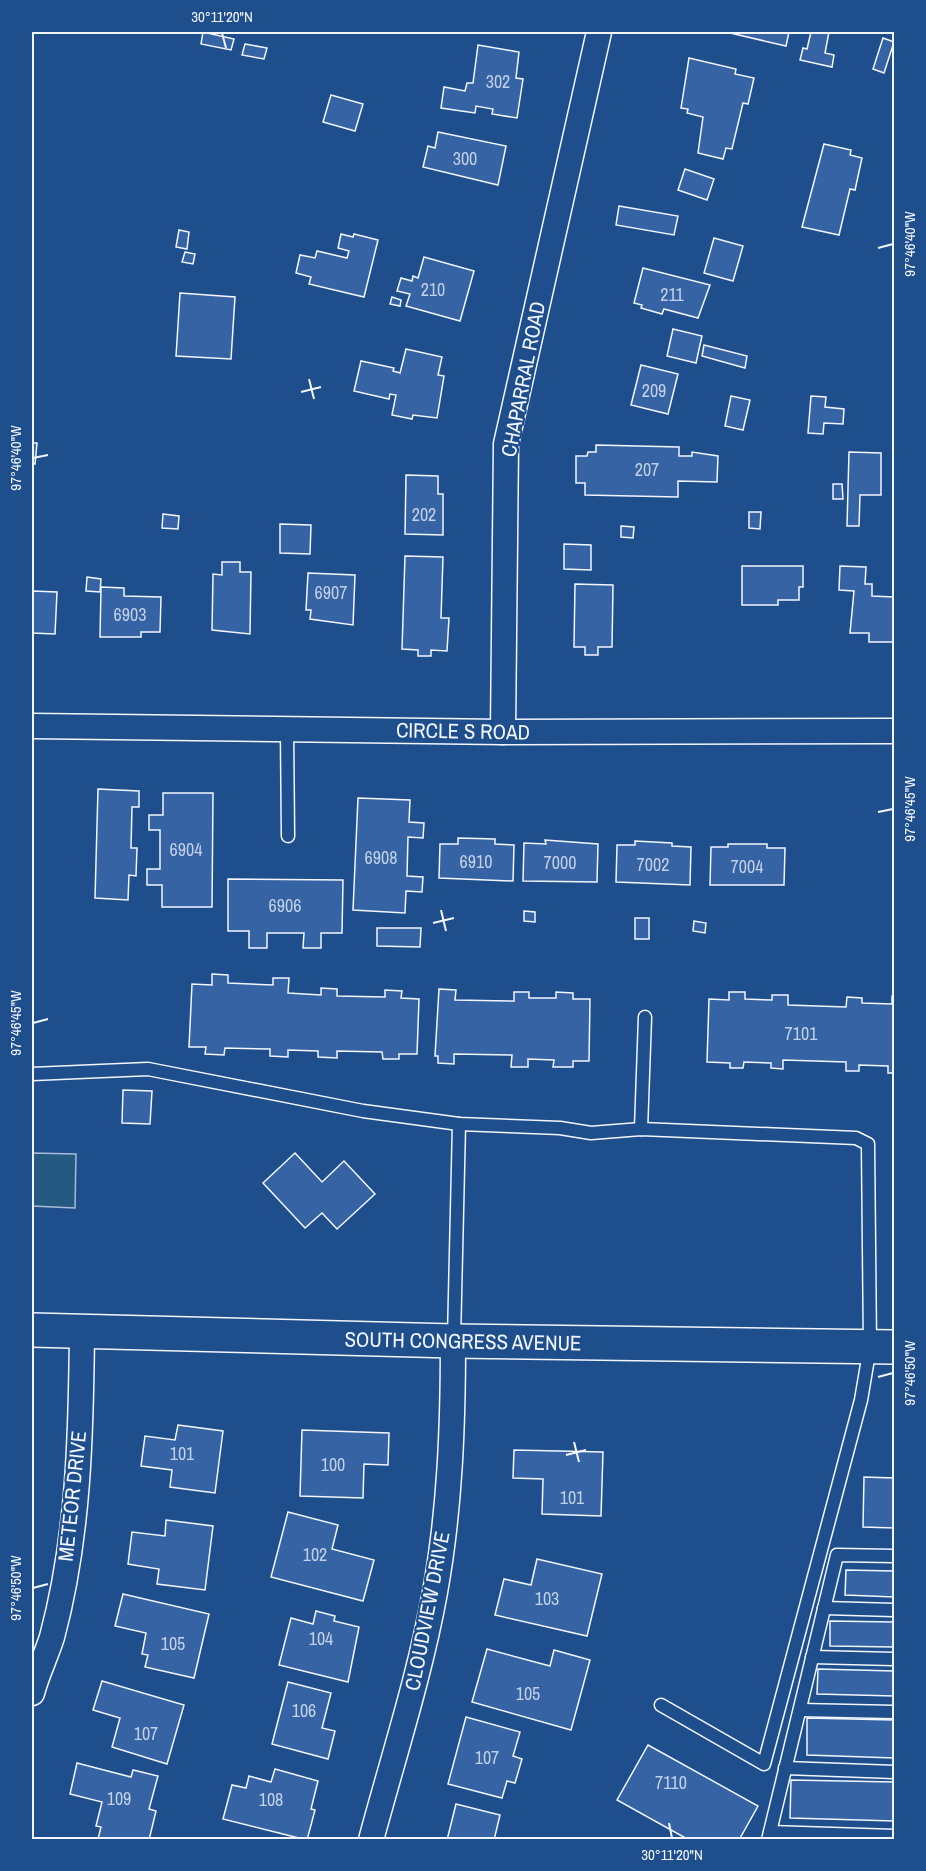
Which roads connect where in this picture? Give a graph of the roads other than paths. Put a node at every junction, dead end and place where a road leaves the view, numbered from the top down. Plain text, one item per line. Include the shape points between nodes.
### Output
1 (599, 32) edge
2 (32, 726) edge
3 (287, 729) junction
4 (894, 731) edge
5 (503, 732) junction
6 (288, 836) dead end
7 (645, 1017) dead end
8 (32, 1074) edge
9 (459, 1124) junction
10 (641, 1129) junction
11 (32, 1330) edge
12 (82, 1331) junction
13 (453, 1341) junction
14 (882, 1347) edge
15 (894, 1556) edge
16 (824, 1608) junction
17 (894, 1610) edge
18 (813, 1657) junction
19 (894, 1659) edge
20 (32, 1693) edge
21 (661, 1705) dead end
22 (800, 1710) junction
23 (894, 1712) edge
24 (785, 1768) junction
25 (894, 1772) edge
26 (769, 1836) edge
27 (894, 1836) edge
28 (371, 1839) edge

1 - 5 street, CHAPARRAL ROAD via 506,444
2 - 3 street, CIRCLE S ROAD
3 - 5 street, CIRCLE S ROAD
3 - 6 lane
4 - 5 street, CIRCLE S ROAD
7 - 10 lane
8 - 9 lane via 148,1069 363,1111
9 - 10 lane via 591,1133
9 - 13 lane
10 - 14 lane via 856,1138 868,1144
11 - 12 main road, SOUTH CONGRESS AVENUE
12 - 13 main road, SOUTH CONGRESS AVENUE
12 - 20 street, METEOR DRIVE via 74,1522 51,1638
13 - 14 main road, SOUTH CONGRESS AVENUE
13 - 28 street, CLOUDVIEW DRIVE via 450,1467 435,1592
14 - 21 lane via 861,1400 764,1764
15 - 16 lane via 837,1555
16 - 17 lane
16 - 18 lane
18 - 19 lane
18 - 22 lane
22 - 23 lane
22 - 24 lane
24 - 25 lane
24 - 26 lane
26 - 27 lane

